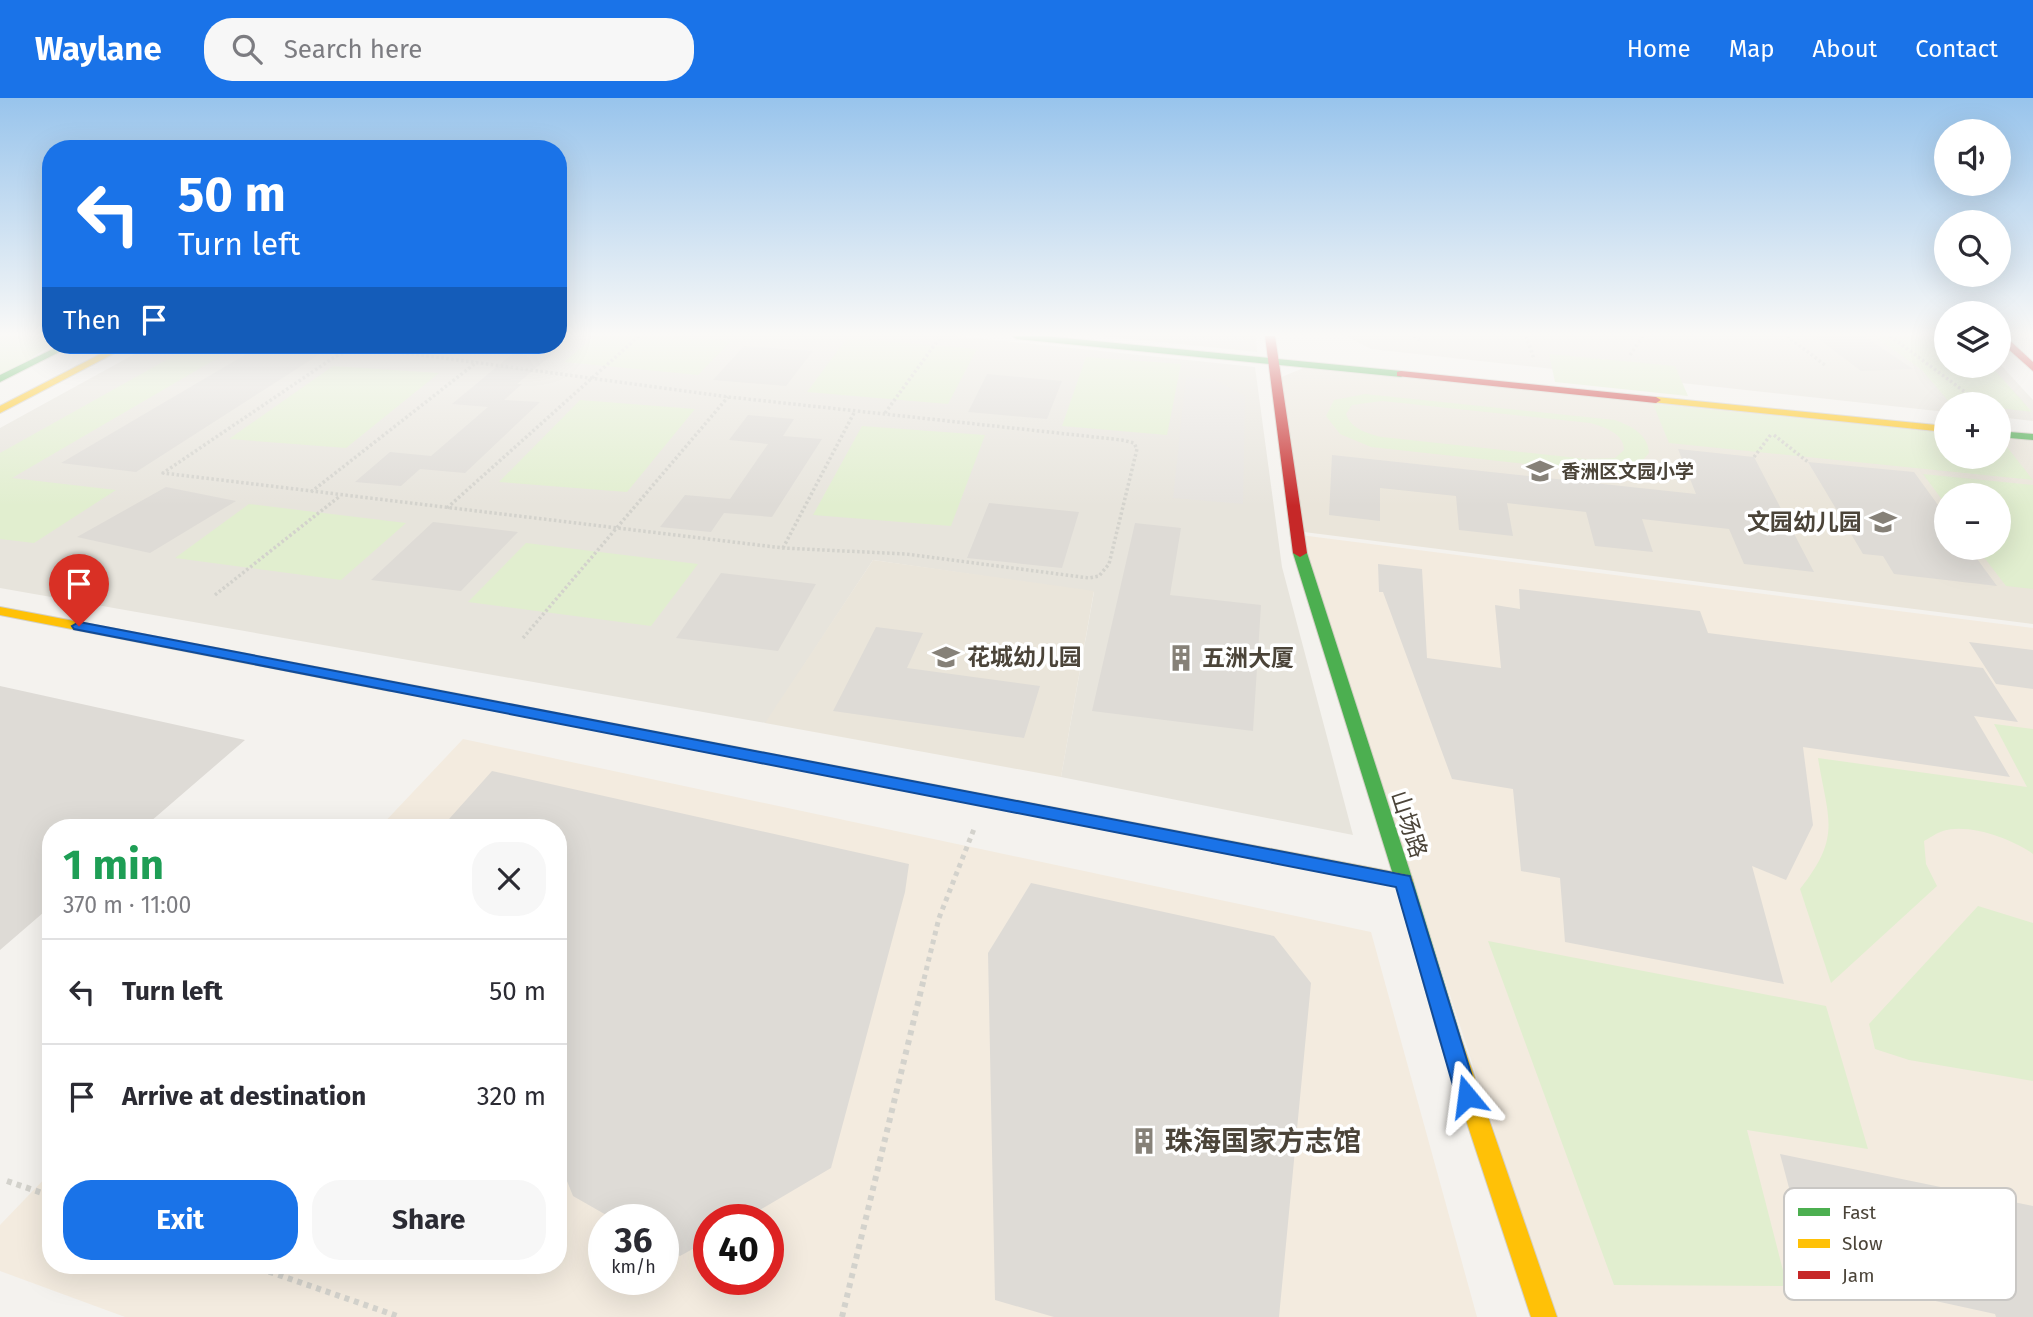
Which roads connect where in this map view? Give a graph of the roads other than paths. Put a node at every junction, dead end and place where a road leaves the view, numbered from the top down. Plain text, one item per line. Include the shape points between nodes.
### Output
1 (33, 393) edge
2 (1276, 393) edge
3 (1577, 393) edge
4 (0, 410) edge
5 (1934, 428) edge
6 (2011, 435) edge
7 (2033, 437) edge
8 (0, 611) edge
9 (1404, 881) junction
10 (1544, 1317) edge

1 - 4 street
2 - 9 street, 山场路 via 1298,547
3 - 5 street
6 - 7 street
8 - 9 street
9 - 10 street, 山场路 via 1467,1096

